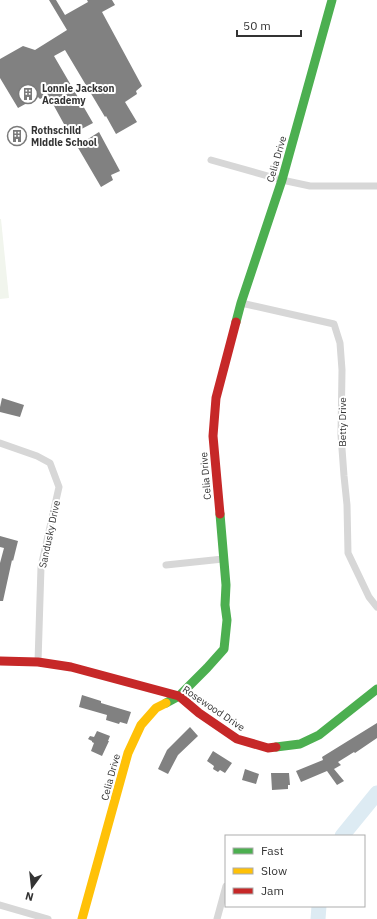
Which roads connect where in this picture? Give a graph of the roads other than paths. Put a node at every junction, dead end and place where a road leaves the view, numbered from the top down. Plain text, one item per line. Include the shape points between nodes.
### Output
1 (332, 0) edge
2 (211, 160) dead end
3 (282, 180) junction
4 (377, 186) edge
5 (241, 303) junction
6 (0, 443) edge
7 (223, 559) junction
8 (166, 565) dead end
9 (377, 607) edge
10 (0, 661) edge
11 (38, 662) junction
12 (377, 689) edge
13 (179, 696) junction
14 (225, 890) edge
15 (0, 905) edge
16 (48, 919) edge
17 (82, 919) edge
18 (217, 919) edge

1 - 3 street, Celia Drive
2 - 3 street
3 - 4 street via 310,186
3 - 5 street, Celia Drive
5 - 7 street, Celia Drive via 216,398 213,436
5 - 9 street, Betty Drive via 334,324 340,343 342,370 341,435 348,553 368,597
6 - 11 street, Sandusky Drive via 50,463 59,487 41,567
7 - 8 street
7 - 13 street, Celia Drive via 227,620 224,649
10 - 11 street, Rosewood Drive
11 - 13 street, Rosewood Drive via 71,667
12 - 13 street, Rosewood Drive via 319,735 300,744 268,748 237,739
13 - 17 street, Celia Drive via 156,708 141,726 128,753
14 - 18 street
15 - 16 street

